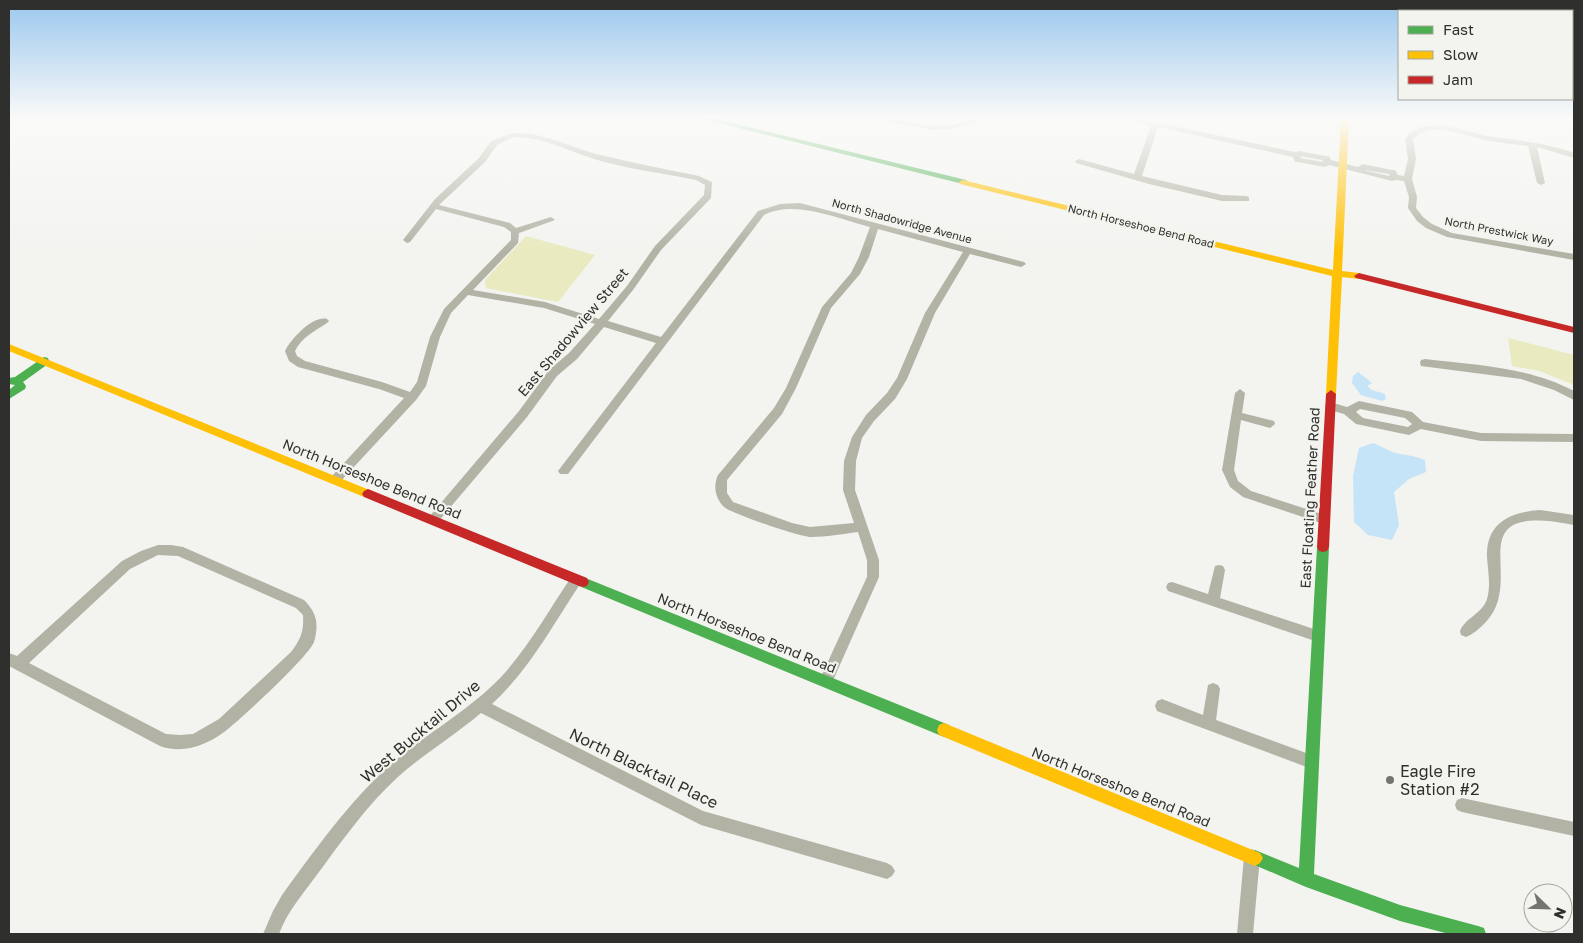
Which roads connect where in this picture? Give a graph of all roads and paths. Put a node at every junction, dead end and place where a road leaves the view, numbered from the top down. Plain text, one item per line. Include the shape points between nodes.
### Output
1 (479, 163) edge
2 (626, 163) edge
3 (886, 163) edge
4 (1086, 163) edge
5 (1142, 163) edge
6 (1331, 163) edge
7 (1411, 163) edge
8 (1536, 163) edge
9 (1343, 166) junction
10 (1137, 178) junction
11 (1408, 179) junction
12 (1541, 183) dead end
13 (1246, 199) dead end
14 (434, 206) junction
15 (551, 220) dead end
16 (875, 226) junction
17 (515, 231) junction
18 (406, 240) dead end
19 (968, 250) junction
20 (1574, 257) edge
21 (1021, 264) dead end
22 (1337, 274) junction
23 (466, 292) junction
24 (324, 321) dead end
25 (601, 323) junction
26 (1574, 330) edge
27 (664, 342) junction
28 (9, 346) edge
29 (44, 361) junction
30 (1425, 363) dead end
31 (13, 381) edge
32 (1240, 393) dead end
33 (9, 395) edge
34 (1574, 396) edge
35 (412, 397) junction
36 (1330, 406) junction
37 (1348, 410) junction
38 (1236, 415) junction
39 (1270, 424) dead end
40 (1420, 426) junction
41 (1574, 438) edge
42 (564, 471) dead end
43 (335, 480) junction
44 (1324, 519) junction
45 (433, 520) junction
46 (1574, 520) edge
47 (860, 527) junction
48 (1218, 570) dead end
49 (576, 580) junction
50 (1172, 587) dead end
51 (1213, 601) junction
52 (1466, 631) dead end
53 (1318, 636) junction
54 (13, 661) edge
55 (826, 681) junction
56 (1213, 689) dead end
57 (480, 705) junction
58 (1162, 706) dead end
59 (1209, 724) junction
60 (1312, 762) junction
61 (1462, 805) dead end
62 (1574, 829) edge
63 (1252, 857) junction
64 (887, 871) dead end
65 (1306, 879) junction
66 (271, 934) edge
67 (1245, 934) edge
68 (1478, 934) edge

1 - 14 street, East Shadowview Street
2 - 25 street, East Shadowview Street via 699,178 709,184 708,196 658,248
3 - 22 main road, North Horseshoe Bend Road
4 - 10 street
5 - 10 street
6 - 9 street
7 - 11 street, North Prestwick Way
8 - 12 street
9 - 11 street via 1361,170 1363,166
9 - 22 main road, East Floating Feather Road
10 - 13 street via 1222,198
11 - 20 street, North Prestwick Way via 1412,208 1420,219 1439,231
14 - 17 street via 507,225
14 - 18 street
15 - 17 street
16 - 19 street, North Shadowridge Avenue
16 - 27 street, North Shadowridge Avenue via 800,206 776,206 761,213
16 - 47 street via 855,274 827,307 778,411 719,485 729,505 792,528 810,532
17 - 23 street via 515,241
19 - 21 street, North Shadowridge Avenue
19 - 47 street via 930,313 902,379 857,437 850,461 849,490
22 - 26 main road, North Horseshoe Bend Road via 1357,276
22 - 36 main road, East Floating Feather Road
23 - 25 street via 545,305
23 - 35 street via 447,311 435,337 422,383
24 - 35 street via 293,343 290,351 294,358 302,364
25 - 27 street
25 - 45 street, East Shadowview Street via 573,356 553,373 523,414
27 - 42 street
28 - 29 main road, North Horseshoe Bend Road
29 - 31 main road
29 - 43 main road, North Horseshoe Bend Road
30 - 34 street via 1527,376
31 - 33 main road via 21,386
32 - 38 street
35 - 43 street
36 - 37 street
36 - 44 main road, East Floating Feather Road
37 - 40 street via 1360,421 1409,431
37 - 40 street via 1358,405 1408,415
38 - 39 street
38 - 44 street via 1228,470 1234,484 1247,494
40 - 41 street via 1480,438
43 - 45 main road, North Horseshoe Bend Road
44 - 53 main road, East Floating Feather Road
45 - 49 main road, North Horseshoe Bend Road
46 - 52 street via 1534,515 1518,518 1502,528 1494,543 1493,598 1483,618
47 - 55 street via 873,560 873,577
48 - 51 street
49 - 55 main road, North Horseshoe Bend Road
49 - 57 street, West Bucktail Drive via 517,666
50 - 51 street
51 - 53 street
53 - 60 main road, East Floating Feather Road
54 - 54 street via 126,565 142,555 166,548 300,604 309,613 307,642 296,656 224,724 193,741 165,741
55 - 63 main road, North Horseshoe Bend Road
56 - 59 street
57 - 64 street, North Blacktail Place via 701,818
57 - 66 street, West Bucktail Drive via 370,794 289,899
58 - 59 street
59 - 60 street
60 - 65 main road, East Floating Feather Road
61 - 62 street
63 - 65 main road, North Horseshoe Bend Road
63 - 67 street
65 - 68 main road, North Horseshoe Bend Road via 1400,913

